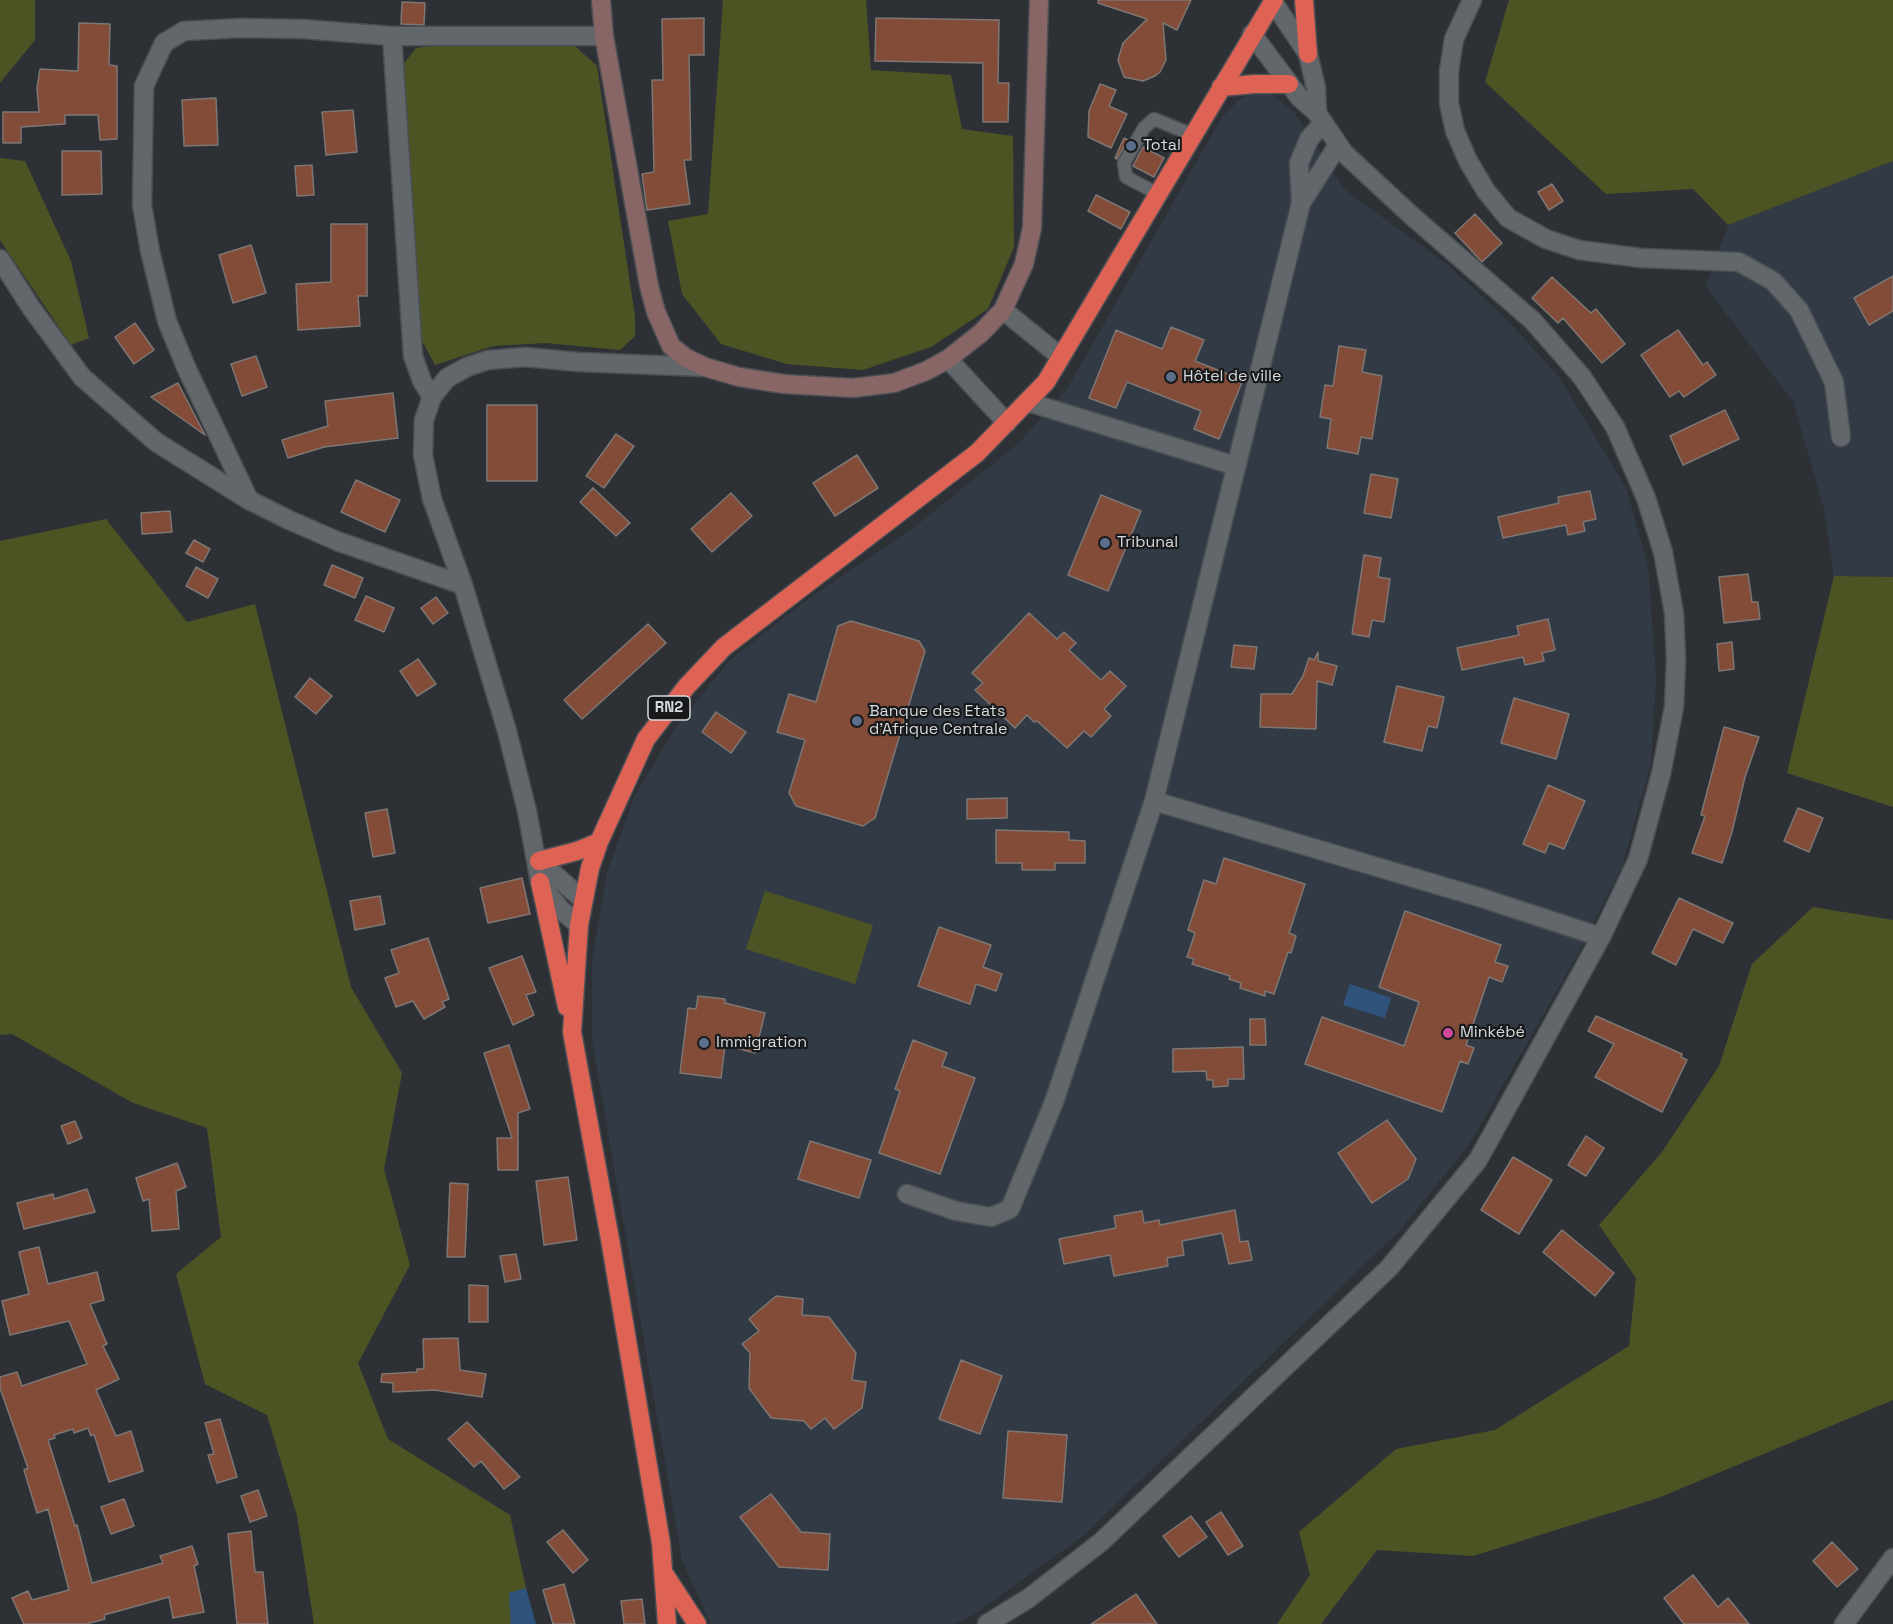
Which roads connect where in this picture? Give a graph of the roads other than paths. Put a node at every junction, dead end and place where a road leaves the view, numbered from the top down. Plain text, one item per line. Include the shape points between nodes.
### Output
1 (601, 0) edge
2 (1039, 0) edge
3 (1304, 0) edge
4 (1472, 0) edge
5 (1274, 1) edge
6 (1252, 34) junction
7 (392, 36) junction
8 (604, 36) junction
9 (1308, 54) junction
10 (1288, 84) junction
11 (1221, 87) junction
12 (1320, 118) junction
13 (1193, 135) junction
14 (1338, 145) junction
15 (1158, 194) junction
16 (1301, 203) junction
17 (0, 259) edge
18 (1003, 310) junction
19 (1061, 357) junction
20 (948, 360) junction
21 (705, 367) junction
22 (432, 397) junction
23 (1028, 402) junction
24 (1006, 423) junction
25 (1841, 437) dead end
26 (1236, 466) junction
27 (249, 500) junction
28 (463, 585) junction
29 (1154, 801) junction
30 (599, 842) junction
31 (538, 859) junction
32 (540, 882) junction
33 (583, 900) junction
34 (579, 925) junction
35 (1601, 937) junction
36 (572, 1032) junction
37 (907, 1194) dead end
38 (1893, 1558) edge
39 (663, 1572) junction
40 (667, 1624) edge
41 (697, 1624) edge
42 (987, 1624) edge
43 (1844, 1624) edge

1 - 8 street
2 - 18 street via 1032,228 1024,264
3 - 9 highway
4 - 25 street via 1454,39 1449,103 1455,131 1468,161 1508,218 1546,239 1580,250 1641,258 1739,262 1773,281 1799,310 1834,382
5 - 6 highway, RN2
5 - 9 street
6 - 10 street
6 - 11 highway, RN2
7 - 8 street
7 - 22 street via 413,356
7 - 27 street via 302,29 184,31 164,43 144,86 142,205 167,321
8 - 21 street via 656,312 671,346
9 - 12 street
10 - 11 highway
10 - 12 street
11 - 13 highway, RN2
12 - 14 street
12 - 16 street via 1299,163
13 - 15 highway, RN2
13 - 15 lane via 1155,119 1144,128 1124,163 1126,177
14 - 16 street
14 - 35 street via 1412,216 1533,321 1582,377 1615,427 1646,498 1663,552 1674,613 1674,707 1638,859
15 - 19 highway, RN2
16 - 26 street
17 - 27 street via 82,377 156,442
18 - 19 street
18 - 20 street
19 - 23 highway, RN2
20 - 21 street via 894,383 853,388 784,384
20 - 24 street
21 - 22 street via 525,357 489,360 447,378
22 - 28 street via 424,420 423,455 432,499
23 - 24 highway, RN2
23 - 26 street
24 - 30 highway, RN2 via 977,453 724,647 687,686 646,739
26 - 29 street
27 - 28 street via 337,541
28 - 31 street via 507,730
29 - 35 street
29 - 37 street via 1054,1102 1010,1209 991,1217 982,1216
30 - 31 highway
30 - 33 highway, RN2
31 - 32 street
31 - 33 street
32 - 34 street via 560,909
32 - 36 highway
33 - 34 highway, RN2
34 - 36 highway, RN2
35 - 42 street via 1478,1160 1389,1268 1101,1542 1029,1598
36 - 39 highway, RN2 via 610,1239
38 - 43 street
39 - 40 highway, RN2
39 - 41 highway

